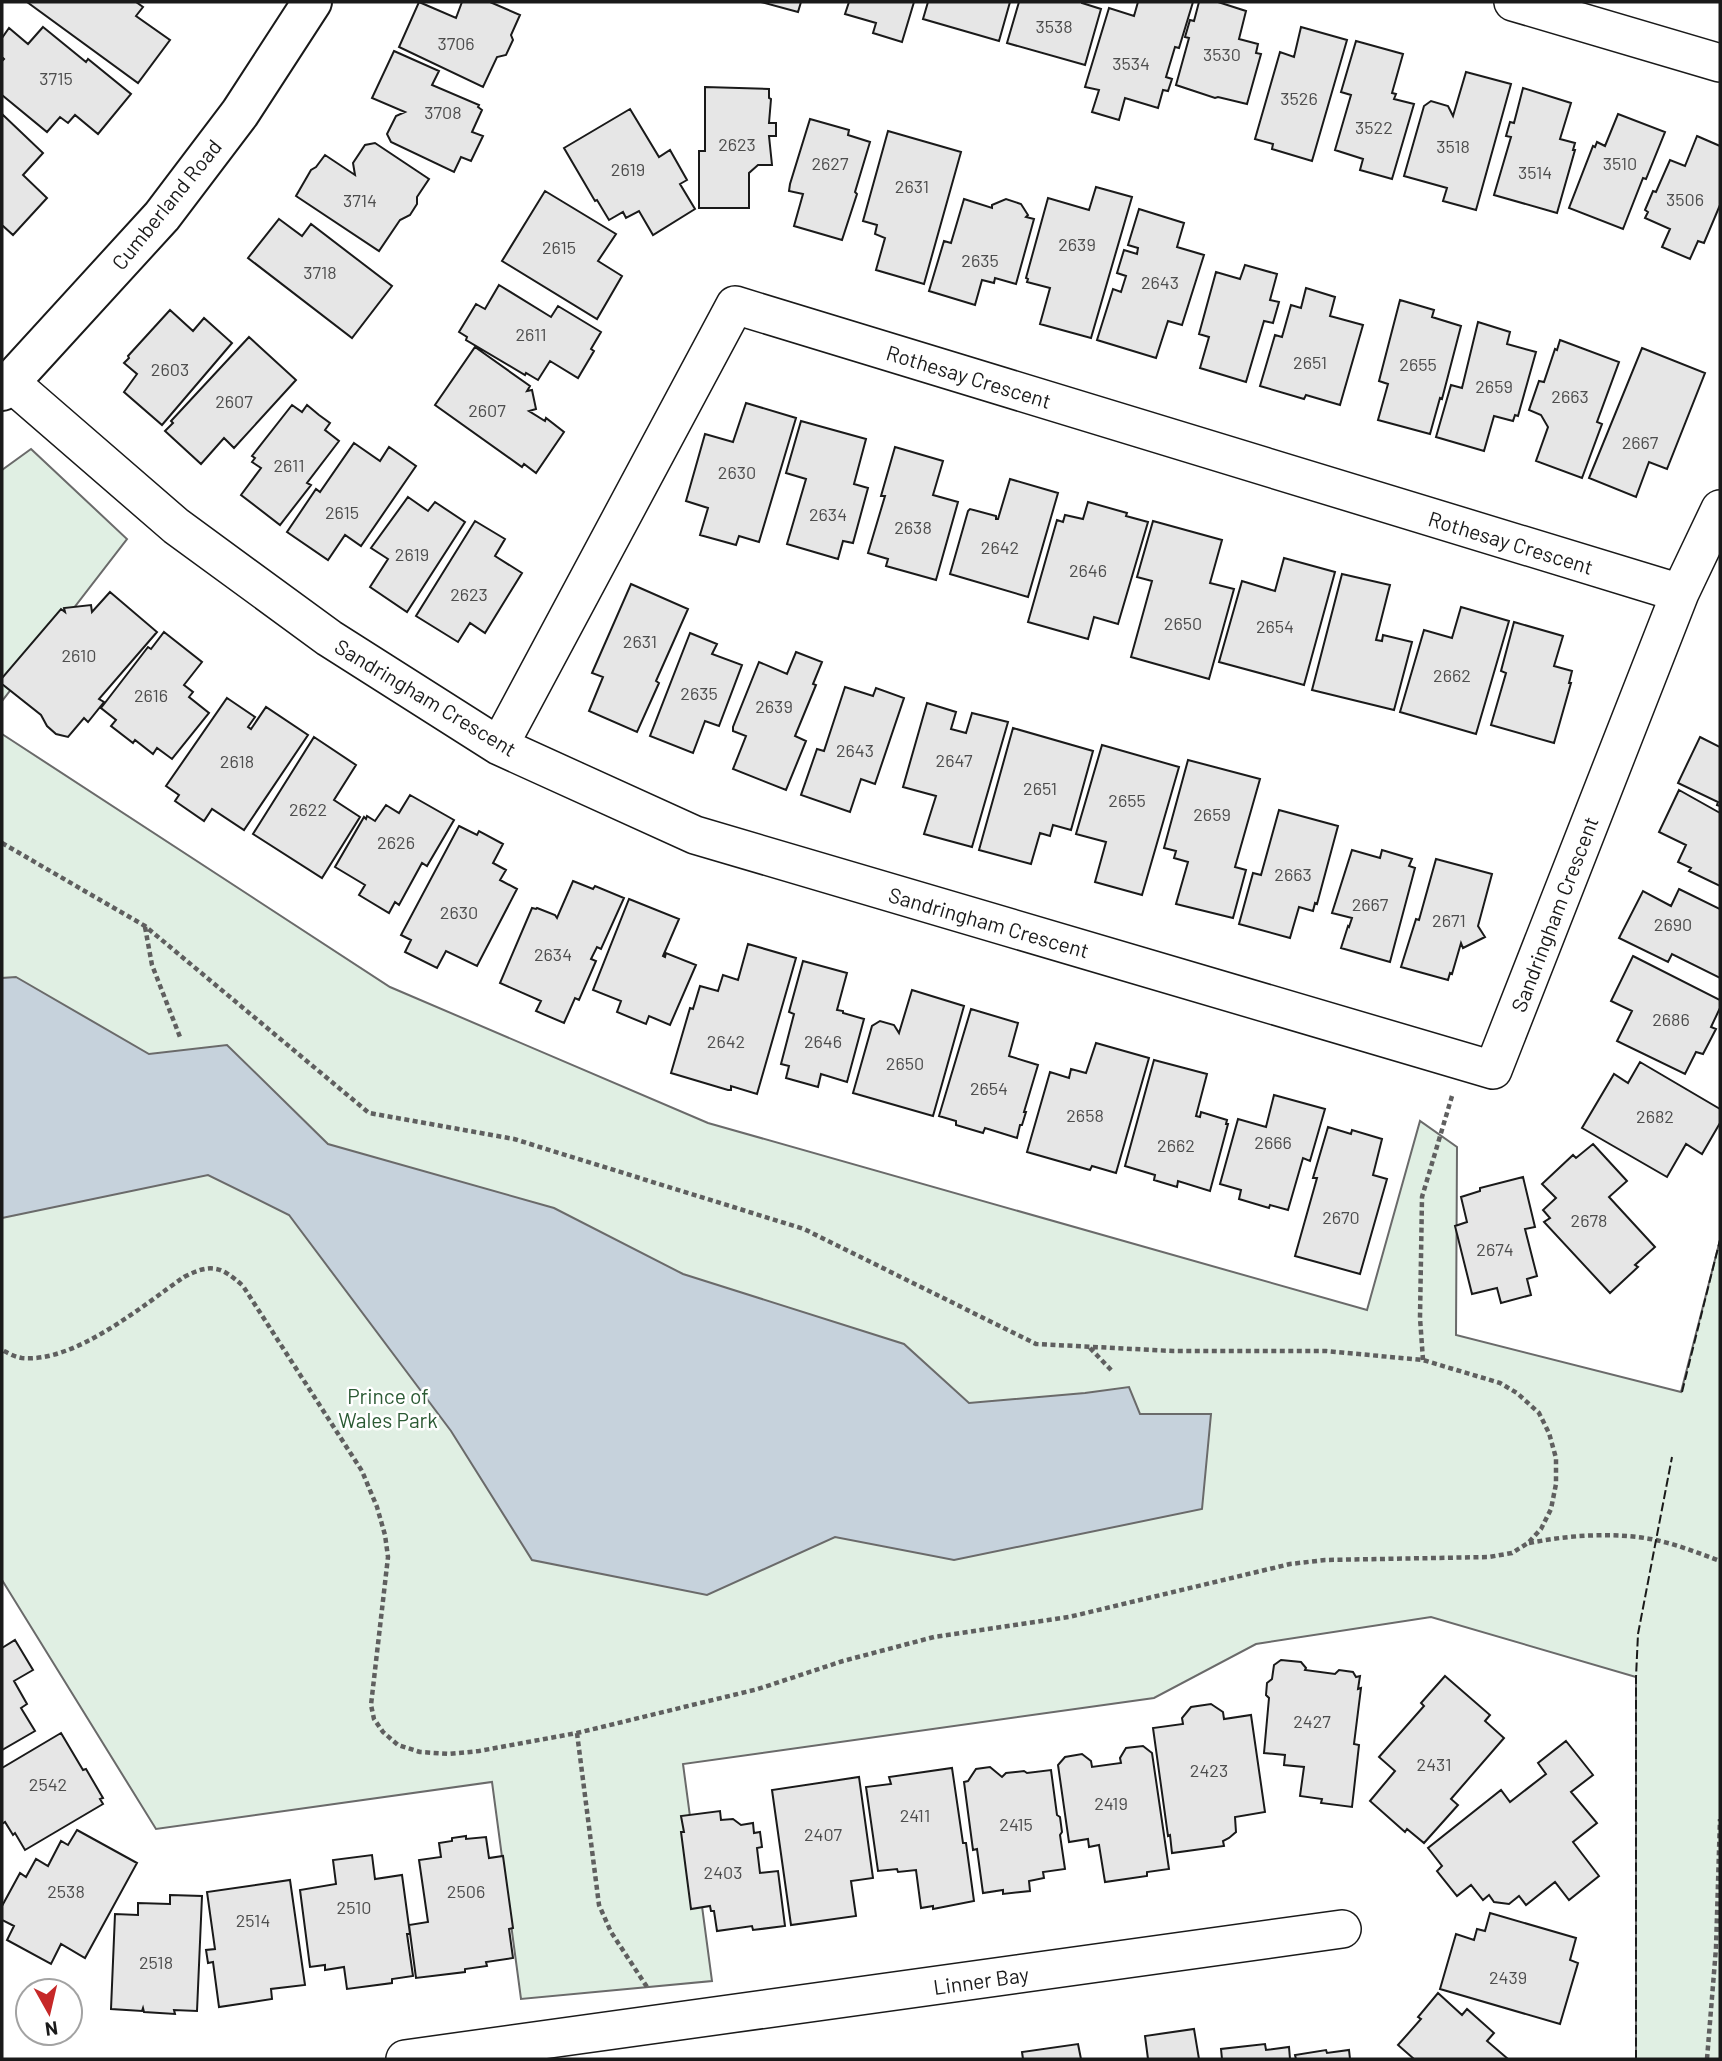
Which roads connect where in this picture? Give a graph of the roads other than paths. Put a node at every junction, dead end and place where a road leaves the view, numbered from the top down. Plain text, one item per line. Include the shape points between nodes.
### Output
1 (312, 2) edge
2 (1513, 2) edge
3 (1720, 63) edge
4 (6, 387) edge
5 (1720, 509) edge
6 (1681, 593) junction
7 (499, 746) junction
8 (1342, 1928) dead end
9 (623, 2045) edge
10 (405, 2059) edge

1 - 4 street, Cumberland Road via 240,113 162,216
2 - 3 street
4 - 7 street, Sandringham Crescent via 176,526 329,638
5 - 6 street, Sandringham Crescent
6 - 7 street, Rothesay Crescent via 735,305
6 - 7 street, Sandringham Crescent via 1493,1070 695,835
8 - 9 street, Linner Bay
9 - 10 street, Linner Bay

